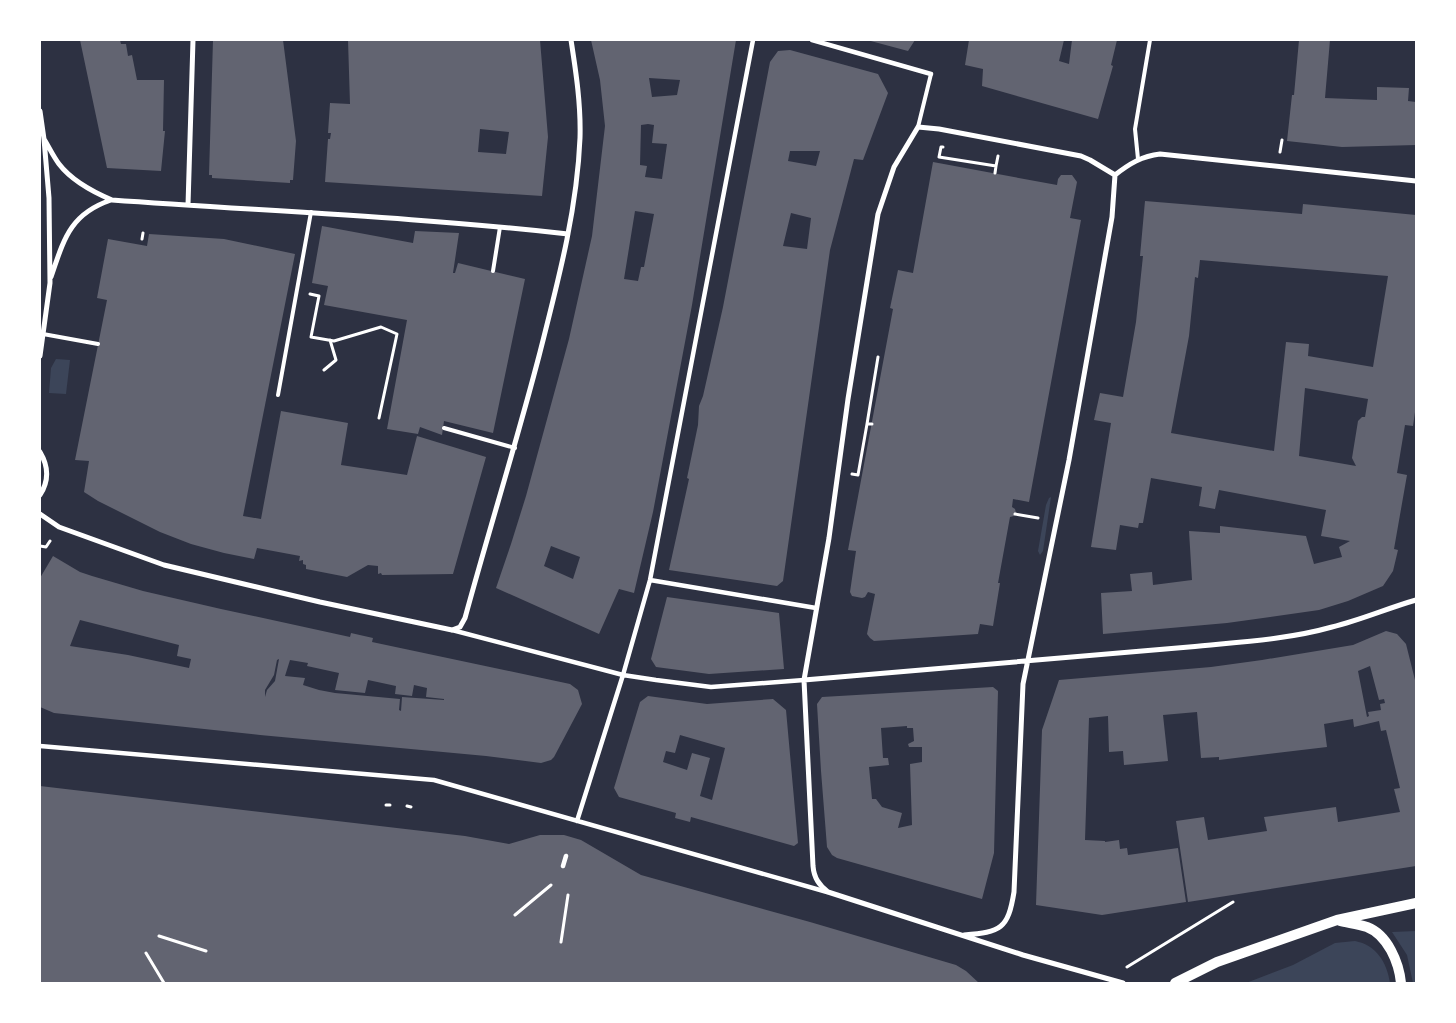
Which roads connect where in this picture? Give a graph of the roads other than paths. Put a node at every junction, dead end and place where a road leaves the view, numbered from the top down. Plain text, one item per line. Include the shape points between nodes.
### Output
1 (193, 40) edge
2 (571, 40) edge
3 (753, 40) edge
4 (812, 40) edge
5 (1150, 40) edge
6 (931, 74) joint
7 (40, 111) edge
8 (918, 127) junction
9 (44, 139) junction
10 (1138, 159) junction
11 (1115, 175) junction
12 (1416, 180) edge
13 (112, 200) junction
14 (188, 205) junction
15 (311, 212) junction
16 (500, 227) junction
17 (568, 234) junction
18 (493, 271) dead end
19 (50, 283) junction
20 (43, 334) junction
21 (98, 344) dead end
22 (40, 356) edge
23 (278, 394) dead end
24 (456, 424) dead end
25 (444, 428) dead end
26 (454, 431) junction
27 (515, 448) junction
28 (40, 452) edge
29 (40, 495) edge
30 (40, 514) edge
31 (650, 580) junction
32 (1416, 600) edge
33 (816, 608) junction
34 (452, 630) junction
35 (1029, 661) junction
36 (623, 675) junction
37 (804, 680) junction
38 (40, 746) edge
39 (577, 821) junction
40 (566, 856) dead end
41 (562, 866) dead end
42 (828, 892) junction
43 (1416, 903) edge
44 (1337, 920) junction
45 (962, 935) junction
46 (1123, 983) edge
47 (1175, 983) edge
48 (1401, 983) edge

1 - 14 street
2 - 17 street via 580,136
3 - 31 street
4 - 6 street
5 - 10 lane via 1135,129
6 - 8 lane
7 - 9 street
8 - 11 street via 1081,156
8 - 33 street via 894,167 878,214
9 - 13 street via 68,173
9 - 19 street via 49,198
10 - 11 street
10 - 12 street via 1160,154
11 - 35 street via 1111,227
13 - 14 street
13 - 19 street via 95,206 68,231
14 - 15 street
15 - 16 street
15 - 23 lane
16 - 17 street
16 - 18 lane
17 - 27 street
19 - 20 street
20 - 21 lane
20 - 22 street
24 - 26 lane
25 - 26 lane
26 - 27 lane
27 - 34 street via 466,618 460,627
28 - 29 street via 47,475
30 - 34 street via 59,527 164,565
31 - 33 street
31 - 36 street
32 - 35 street via 1313,632 1188,648
33 - 37 street
34 - 36 street
35 - 37 street
35 - 45 street via 1023,684 1011,912 991,933
36 - 37 street via 712,686
36 - 39 street
37 - 42 street via 813,866 817,881
38 - 39 street via 434,780
39 - 42 street
40 - 41 street
42 - 45 street
43 - 44 main road
44 - 47 main road via 1217,962
44 - 48 main road via 1369,928 1383,939 1400,972
45 - 46 street

